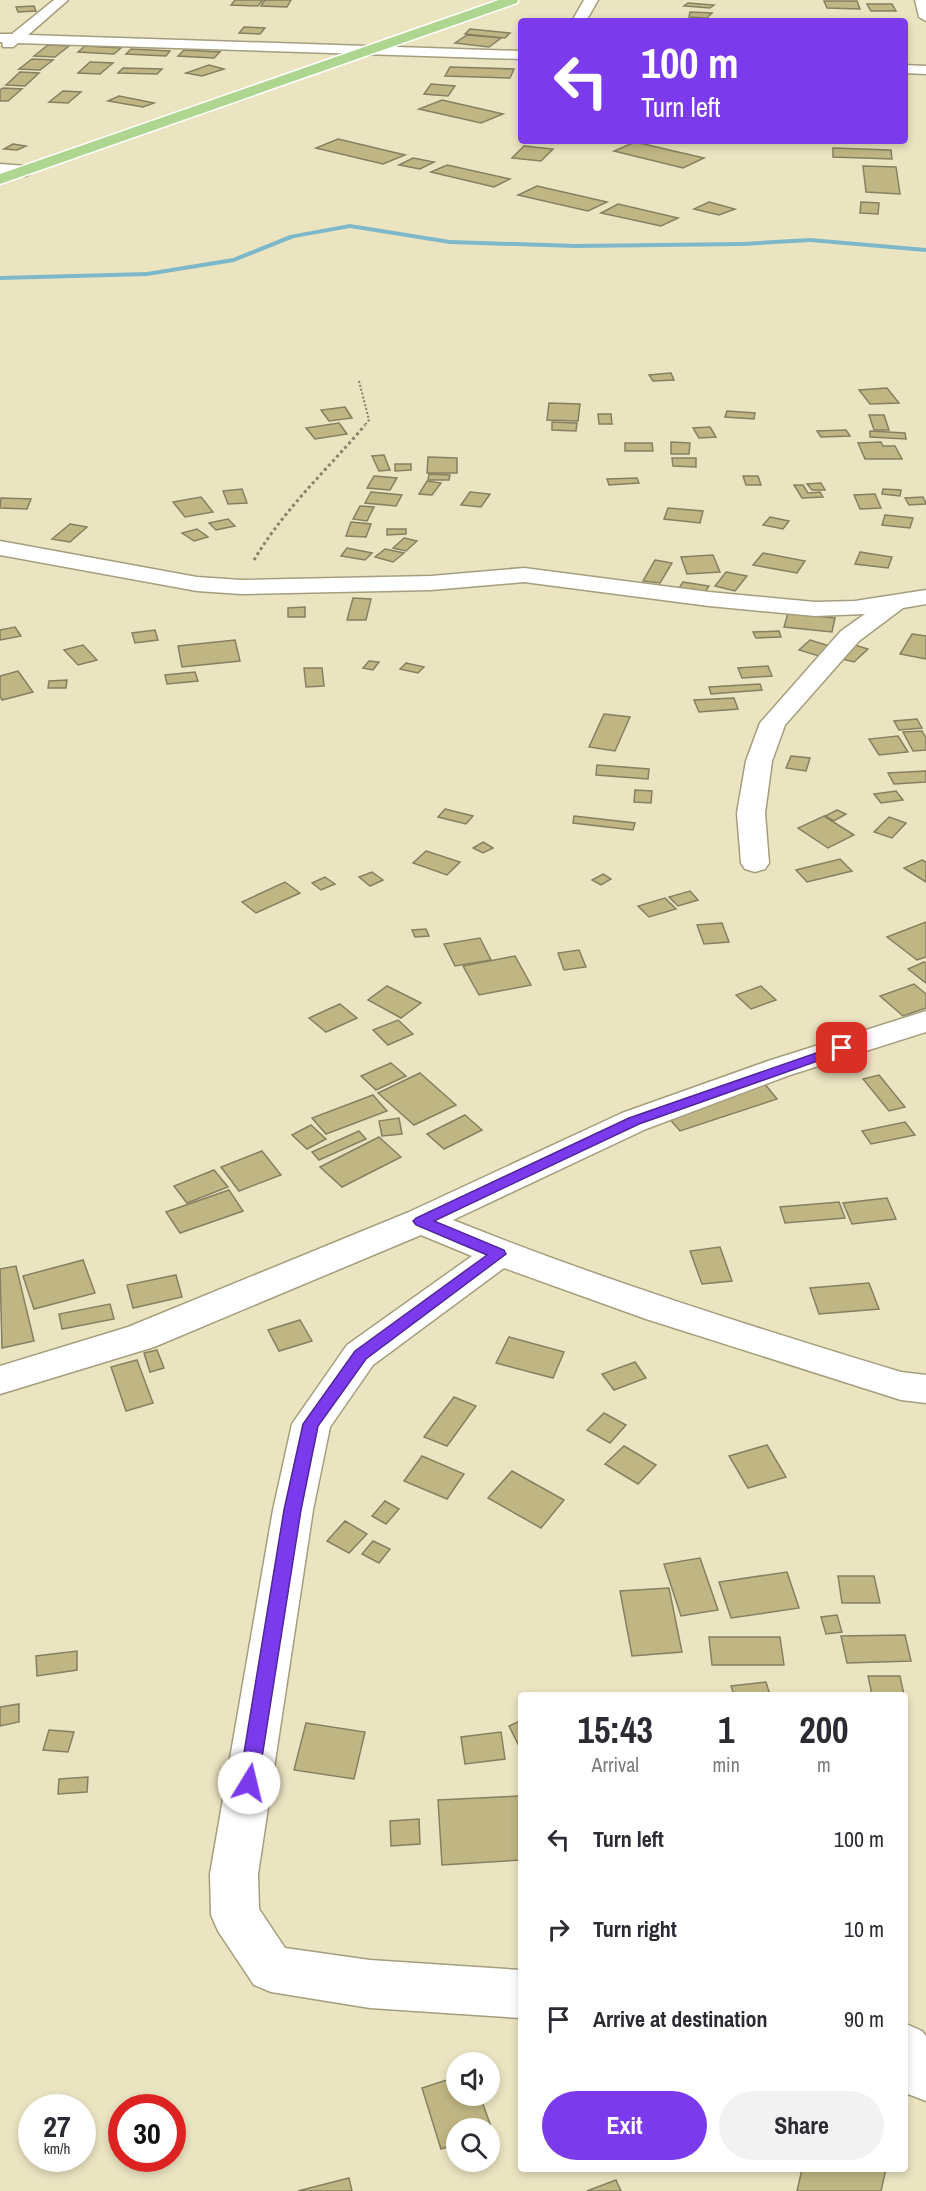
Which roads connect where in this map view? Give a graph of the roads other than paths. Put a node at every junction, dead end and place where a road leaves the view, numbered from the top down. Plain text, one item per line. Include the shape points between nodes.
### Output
1 (62, 0) edge
2 (512, 0) edge
3 (591, 0) edge
4 (922, 0) edge
5 (926, 17) edge
6 (581, 18) edge
7 (7, 38) edge
8 (0, 50) edge
9 (369, 51) junction
10 (518, 55) edge
11 (908, 69) edge
12 (926, 70) edge
13 (0, 169) edge
14 (26, 171) junction
15 (0, 178) edge
16 (0, 548) edge
17 (926, 597) edge
18 (898, 601) junction
19 (755, 863) dead end
20 (926, 1021) edge
21 (421, 1221) junction
22 (499, 1254) junction
23 (0, 1380) edge
24 (926, 1389) edge
25 (518, 1994) edge
26 (908, 2053) edge
27 (926, 2076) edge

1 - 7 street
2 - 9 highway
3 - 6 street
4 - 5 street
7 - 8 street
7 - 9 street
9 - 10 street
9 - 14 highway
11 - 12 street
13 - 14 street
14 - 15 highway
16 - 18 street via 197,584 240,587 431,583 524,574 782,607 855,608
17 - 18 street
18 - 19 street via 850,636 773,723 759,761 751,813
20 - 21 street via 779,1068 634,1121
21 - 22 street
21 - 23 street via 141,1337
22 - 24 street via 720,1331 901,1386
22 - 25 street via 360,1355 311,1424 293,1510 234,1874 235,1915 271,1969 370,1984
26 - 27 street

